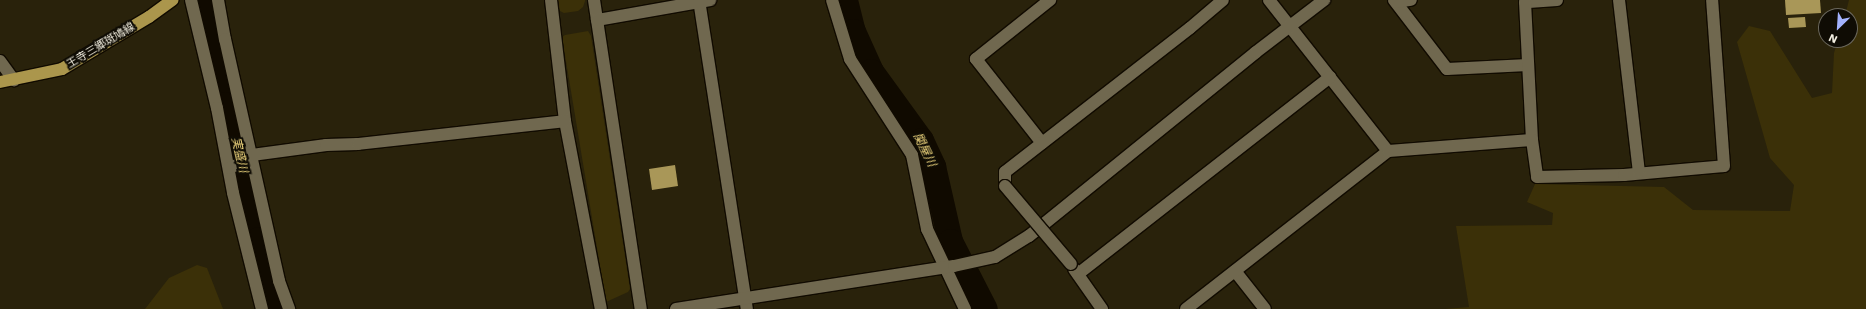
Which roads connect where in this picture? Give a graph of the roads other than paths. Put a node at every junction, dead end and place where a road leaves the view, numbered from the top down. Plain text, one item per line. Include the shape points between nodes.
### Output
1 (172, 0) edge
2 (191, 0) edge
3 (218, 0) edge
4 (551, 0) edge
5 (594, 0) edge
6 (832, 0) edge
7 (1050, 0) edge
8 (1223, 0) edge
9 (1269, 0) edge
10 (1324, 0) edge
11 (1411, 0) edge
12 (1557, 0) edge
13 (1619, 0) edge
14 (1712, 0) edge
15 (702, 1) edge
16 (1395, 1) edge
17 (597, 20) junction
18 (1289, 26) junction
19 (0, 61) edge
20 (1528, 65) junction
21 (1330, 77) junction
22 (14, 80) junction
23 (0, 82) edge
24 (565, 122) junction
25 (1532, 140) junction
26 (1042, 143) junction
27 (1388, 151) junction
28 (249, 158) junction
29 (229, 168) junction
30 (1640, 172) junction
31 (950, 267) junction
32 (1235, 271) junction
33 (1078, 274) junction
34 (746, 303) edge
35 (262, 309) edge
36 (289, 309) edge
37 (601, 309) edge
38 (641, 309) edge
39 (676, 309) edge
40 (965, 309) edge
41 (1102, 309) edge
42 (1186, 309) edge
43 (1265, 309) edge

1 - 22 main road, 王寺三郷斑鳩線 via 62,69
2 - 29 street
3 - 28 street
4 - 24 street
5 - 17 street
6 - 31 street via 850,59 912,155 927,229
7 - 26 street via 976,59
8 - 26 street
9 - 18 street
10 - 18 street
11 - 16 street
12 - 20 street via 1525,2
13 - 30 street
14 - 30 street via 1724,166
15 - 17 street
15 - 34 street
16 - 20 street via 1447,69
17 - 38 street
18 - 21 street
18 - 31 street via 1029,236 995,256
19 - 22 street
20 - 25 street
21 - 27 street
21 - 33 street
22 - 23 main road, 王寺三郷斑鳩線
24 - 28 street via 358,144 326,145
24 - 37 street
25 - 27 street
25 - 30 street via 1537,177 1624,175
26 - 33 street, bridge via 1005,172 1005,186
27 - 32 street
28 - 29 street
28 - 36 street via 279,281
29 - 35 street
31 - 34 street
31 - 40 street
32 - 42 street
32 - 43 street
33 - 41 street
34 - 39 street

